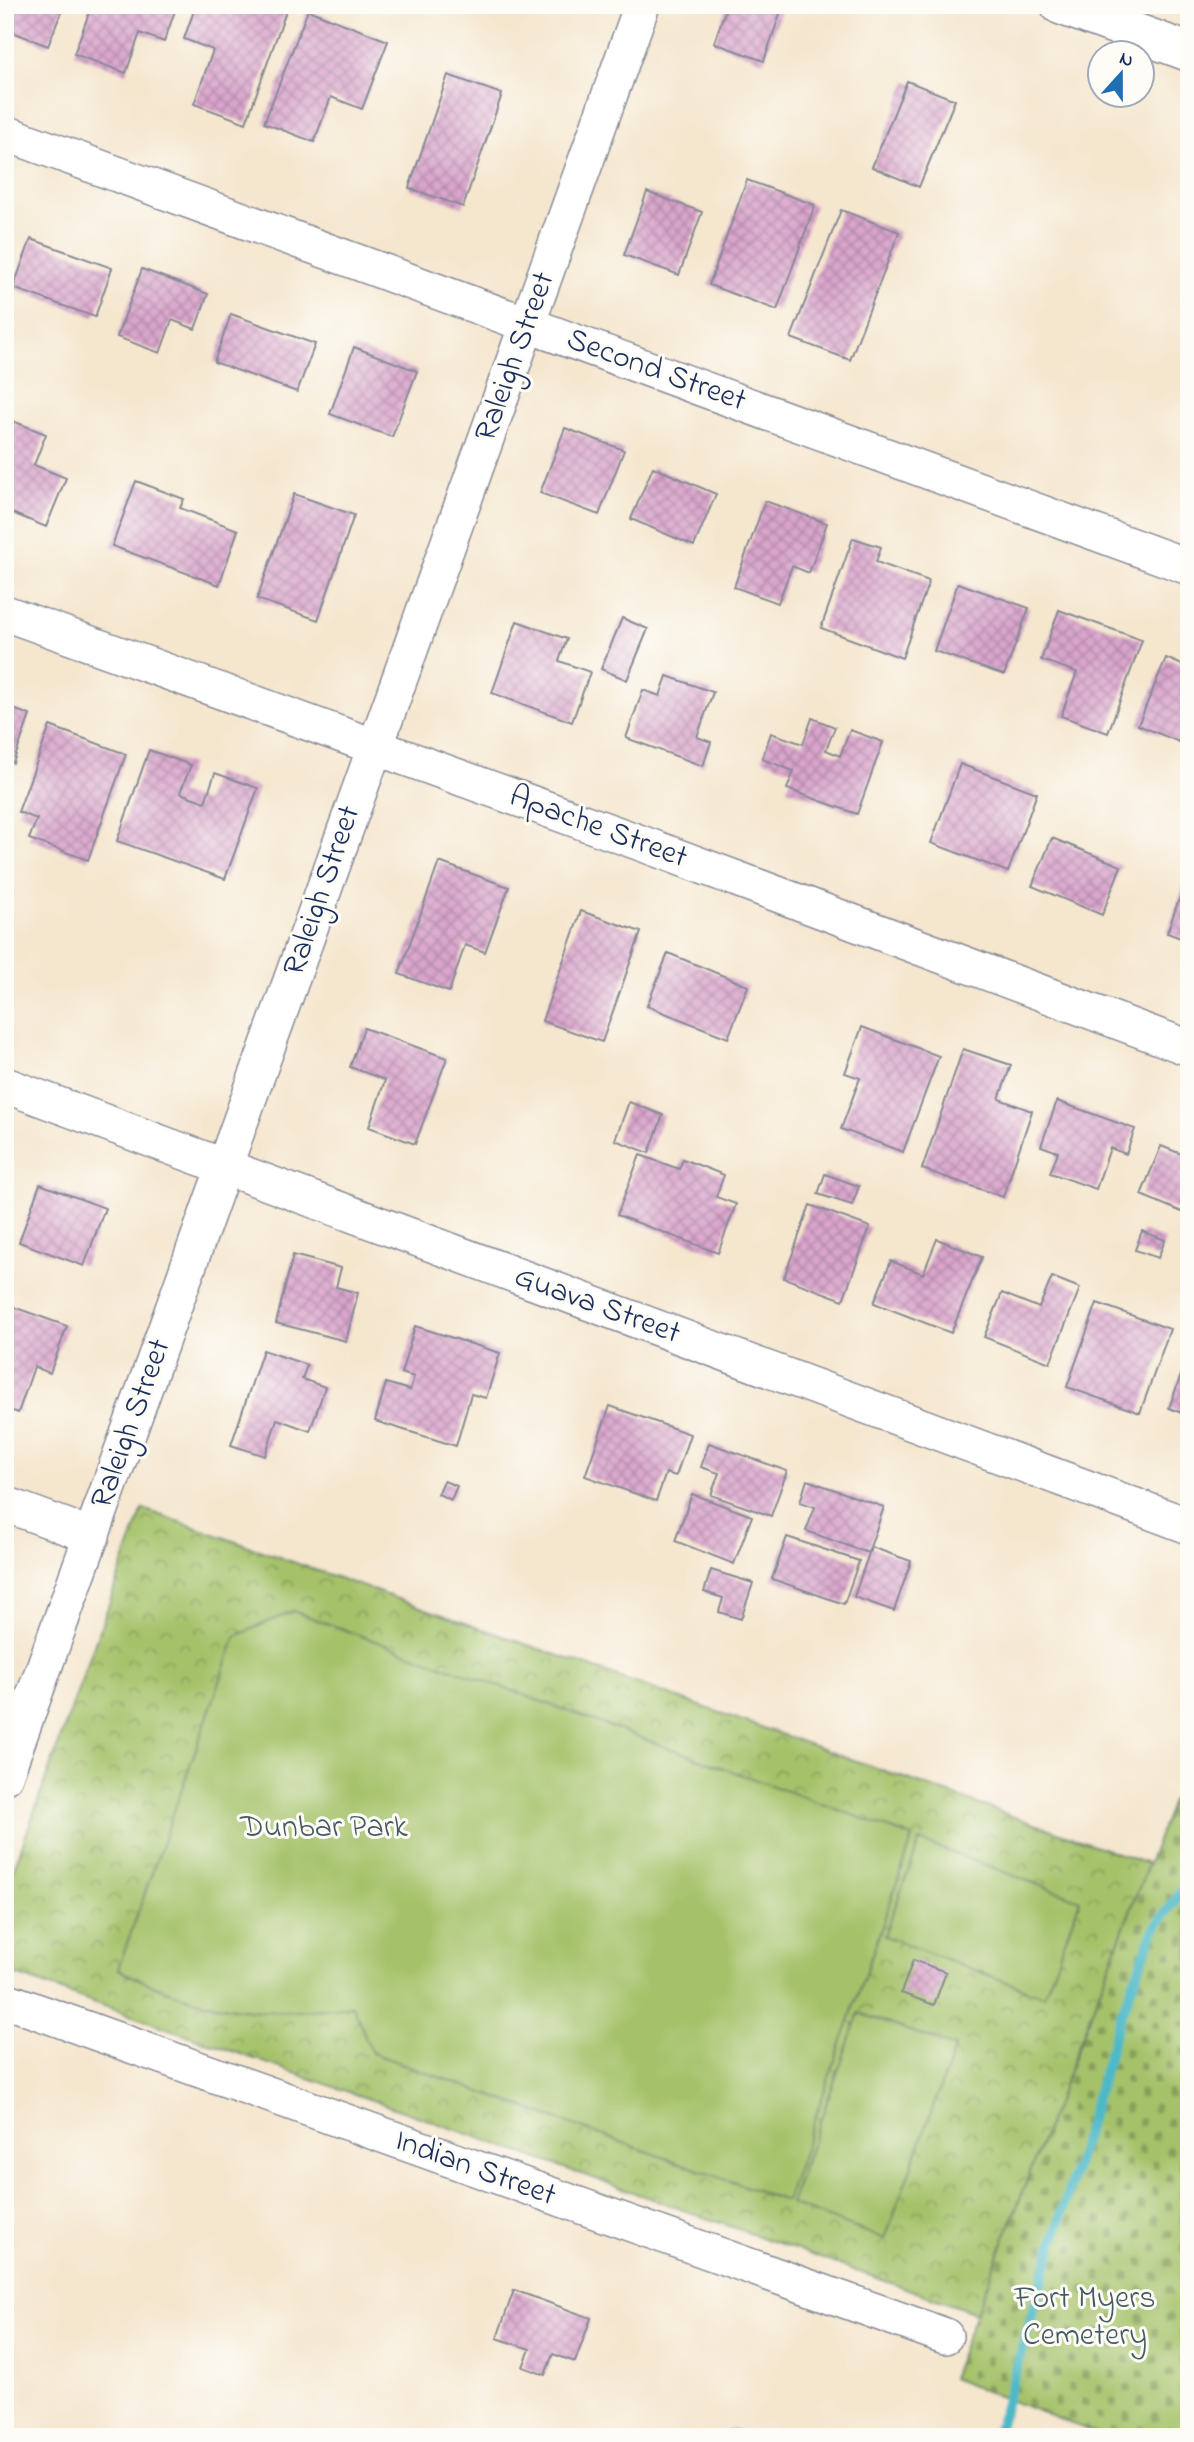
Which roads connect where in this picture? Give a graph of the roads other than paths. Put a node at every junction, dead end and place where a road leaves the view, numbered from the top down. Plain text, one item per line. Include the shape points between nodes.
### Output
1 (642, 5) edge
2 (1060, 5) edge
3 (1189, 52) edge
4 (5, 133) edge
5 (528, 323) junction
6 (1189, 567) edge
7 (5, 613) edge
8 (374, 746) junction
9 (1189, 1048) edge
10 (5, 1085) edge
11 (224, 1168) junction
12 (5, 1504) edge
13 (1189, 1526) edge
14 (92, 1536) junction
15 (5, 1776) edge
16 (5, 2000) edge
17 (945, 2336) dead end

1 - 5 street, Raleigh Street
2 - 3 street
4 - 5 street, Second Street
5 - 6 street, Second Street
5 - 8 street, Raleigh Street
7 - 8 street, Apache Street
8 - 9 street, Apache Street
8 - 11 street, Raleigh Street
10 - 11 street, Guava Street
11 - 13 street, Guava Street
11 - 14 street, Raleigh Street
12 - 14 street
14 - 15 street, Raleigh Street
16 - 17 street, Indian Street

